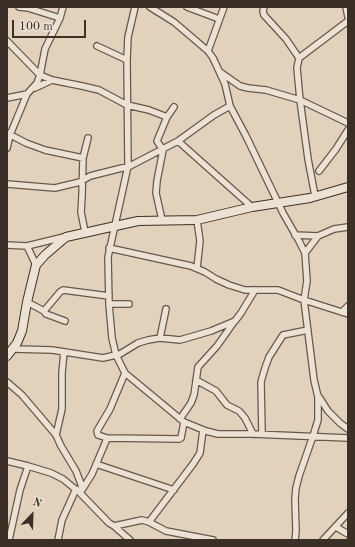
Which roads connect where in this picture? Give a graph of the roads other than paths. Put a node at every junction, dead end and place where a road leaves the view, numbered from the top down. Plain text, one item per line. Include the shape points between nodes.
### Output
1 (19, 7) edge
2 (63, 7) edge
3 (136, 7) edge
4 (187, 7) edge
5 (224, 7) edge
6 (264, 7) edge
7 (346, 7) edge
8 (156, 8) edge
9 (348, 17) edge
10 (60, 18) junction
11 (219, 19) junction
12 (348, 21) edge
13 (7, 41) edge
14 (97, 46) dead end
15 (208, 51) junction
16 (299, 58) junction
17 (127, 60) junction
18 (220, 72) junction
19 (40, 75) junction
20 (52, 80) junction
21 (32, 89) junction
22 (27, 94) junction
23 (7, 98) edge
24 (300, 100) junction
25 (127, 105) junction
26 (230, 106) junction
27 (174, 107) dead end
28 (167, 117) junction
29 (348, 123) edge
30 (348, 130) edge
31 (8, 134) edge
32 (88, 138) dead end
33 (178, 141) junction
34 (7, 148) edge
35 (163, 150) junction
36 (83, 158) junction
37 (128, 166) junction
38 (318, 171) dead end
39 (83, 181) junction
40 (7, 184) edge
41 (348, 187) edge
42 (316, 196) junction
43 (279, 203) junction
44 (252, 207) junction
45 (162, 220) junction
46 (196, 220) junction
47 (114, 227) junction
48 (348, 227) edge
49 (85, 232) junction
50 (295, 235) junction
51 (318, 236) junction
52 (66, 237) junction
53 (7, 245) edge
54 (27, 246) junction
55 (110, 248) junction
56 (305, 253) junction
57 (36, 265) junction
58 (197, 268) junction
59 (255, 290) junction
60 (109, 296) junction
61 (304, 300) junction
62 (27, 302) junction
63 (109, 304) junction
64 (128, 304) dead end
65 (348, 306) edge
66 (166, 309) dead end
67 (44, 311) junction
68 (345, 313) edge
69 (65, 321) dead end
70 (235, 321) junction
71 (308, 330) junction
72 (160, 338) junction
73 (13, 349) junction
74 (64, 352) junction
75 (116, 355) junction
76 (7, 356) edge
77 (125, 372) junction
78 (196, 380) junction
79 (7, 382) edge
80 (318, 397) junction
81 (182, 420) junction
82 (348, 429) edge
83 (203, 430) junction
84 (253, 434) junction
85 (262, 434) junction
86 (56, 435) junction
87 (313, 436) junction
88 (107, 438) junction
89 (348, 438) edge
90 (7, 461) edge
91 (96, 464) junction
92 (28, 466) junction
93 (174, 490) junction
94 (80, 491) junction
95 (348, 513) edge
96 (149, 522) junction
97 (114, 526) junction
98 (336, 527) junction
99 (348, 534) edge
100 (201, 539) edge
101 (8, 540) edge
102 (58, 540) edge
103 (130, 540) edge
104 (212, 540) edge
105 (295, 540) edge
106 (323, 540) edge

1 - 10 street
2 - 10 street
3 - 17 street via 128,37
4 - 11 street
5 - 11 street
6 - 16 street via 264,15
7 - 9 street
8 - 15 street
10 - 19 street via 45,49
11 - 15 street
12 - 16 street
13 - 19 street
14 - 17 street
15 - 18 street
16 - 24 street via 297,68
17 - 25 street
18 - 24 street via 240,86 266,90
18 - 26 street
19 - 20 street
19 - 21 street
20 - 21 street
20 - 25 street via 99,90
21 - 22 street
22 - 23 street
22 - 31 street
24 - 29 street
24 - 42 street
25 - 28 street
25 - 37 street
26 - 33 street
26 - 43 street
27 - 28 street
28 - 35 street via 157,141
30 - 38 street
31 - 34 street
31 - 36 street via 45,150
32 - 36 street
33 - 35 street
33 - 44 street
35 - 37 street
35 - 45 street via 156,193
36 - 39 street
37 - 39 street via 90,176
37 - 47 street
39 - 40 street via 55,188
39 - 49 street via 81,212
41 - 42 street
42 - 43 street
43 - 44 street
43 - 50 street
44 - 46 street
45 - 46 street
45 - 47 street via 138,221
46 - 58 street via 200,241
47 - 49 street
47 - 55 street
48 - 51 street via 334,229
49 - 52 street
50 - 51 street
50 - 56 street
51 - 56 street
52 - 54 street
52 - 57 street
53 - 54 street
54 - 57 street
55 - 58 street
55 - 60 street
56 - 61 street via 307,281
57 - 62 street
58 - 59 street via 229,285
59 - 61 street via 278,290
59 - 70 street
60 - 63 street
60 - 67 street via 63,290
61 - 68 street
61 - 71 street
62 - 67 street
62 - 73 street via 22,331
63 - 64 street
63 - 75 street
65 - 68 street
66 - 72 street
67 - 69 street
70 - 72 street via 180,340
70 - 78 street via 198,367
71 - 80 street
71 - 85 street via 283,335 269,357 262,382
72 - 75 street via 138,343
73 - 74 street
73 - 76 street
74 - 75 street via 103,358
74 - 86 street via 62,410
75 - 77 street
77 - 81 street
77 - 88 street via 97,431 98,435
78 - 81 street via 194,396
78 - 84 street via 216,391 227,405 239,411
79 - 86 street via 22,395
80 - 82 street via 328,412
80 - 87 street via 318,420
81 - 83 street
81 - 88 street via 181,438 178,439
83 - 84 street via 218,434
83 - 93 street via 200,453
84 - 85 street
85 - 87 street
86 - 94 street via 76,470 81,484
87 - 89 street
87 - 105 street via 296,488
88 - 91 street
90 - 92 street
91 - 93 street
91 - 94 street
92 - 94 street via 51,473
92 - 101 street
93 - 96 street
94 - 97 street
94 - 102 street via 62,520
95 - 98 street
96 - 97 street via 142,520
96 - 100 street via 166,531
97 - 103 street
98 - 99 street
98 - 106 street
100 - 104 street

